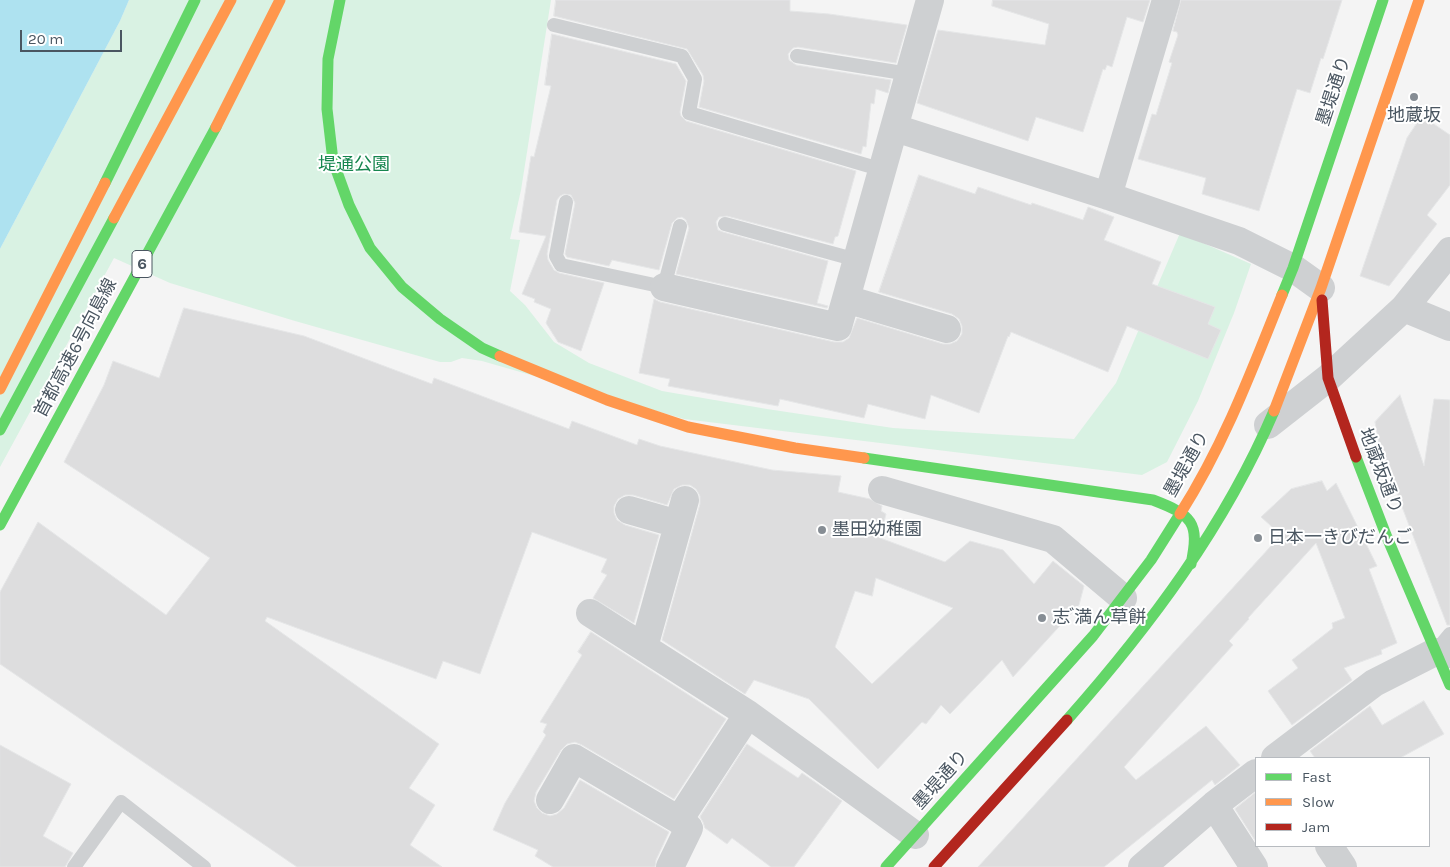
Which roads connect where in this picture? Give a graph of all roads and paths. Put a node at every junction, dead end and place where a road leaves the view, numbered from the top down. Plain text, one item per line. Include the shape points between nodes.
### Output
1 (195, 0) edge
2 (231, 0) edge
3 (280, 0) edge
4 (340, 0) edge
5 (930, 0) edge
6 (1166, 0) edge
7 (1383, 0) edge
8 (1420, 0) edge
9 (554, 25) dead end
10 (797, 56) dead end
11 (909, 74) junction
12 (895, 128) junction
13 (883, 170) junction
14 (1108, 196) junction
15 (566, 202) dead end
16 (724, 224) dead end
17 (680, 226) dead end
18 (1450, 251) edge
19 (857, 260) junction
20 (1293, 268) junction
21 (664, 287) junction
22 (1321, 288) junction
23 (846, 299) junction
24 (1404, 308) junction
25 (1449, 325) edge
26 (947, 329) dead end
27 (1328, 378) junction
28 (0, 389) edge
29 (1268, 426) junction
30 (0, 430) edge
31 (882, 490) dead end
32 (629, 510) dead end
33 (1181, 512) junction
34 (0, 525) edge
35 (1191, 564) junction
36 (1123, 598) junction
37 (590, 613) dead end
38 (644, 647) junction
39 (1445, 647) edge
40 (1450, 686) edge
41 (748, 714) junction
42 (1276, 757) edge
43 (1255, 774) edge
44 (550, 800) dead end
45 (1214, 806) junction
46 (679, 820) junction
47 (915, 835) junction
48 (1330, 847) edge
49 (74, 867) edge
50 (204, 867) edge
51 (670, 867) edge
52 (886, 867) edge
53 (934, 867) edge
54 (1142, 867) edge
55 (1254, 867) edge
56 (1343, 867) edge

1 - 28 main road
2 - 30 main road, 首都高速6号向島線
3 - 34 main road, 首都高速6号向島線 / 6 via 233,96
4 - 33 main road via 328,59 327,109 333,161 349,205 370,248 402,286 440,319 482,348 581,390 688,427 795,448 1119,494 1152,500
5 - 11 street
6 - 14 street
7 - 20 main road, 墨堤通り
8 - 22 main road
9 - 13 lane via 682,56 695,79 689,113
10 - 11 lane
11 - 12 street
12 - 13 street
12 - 14 street
13 - 19 street
14 - 20 street via 1239,241
15 - 21 lane via 556,256 561,265
16 - 19 lane
17 - 21 lane
18 - 24 street
19 - 23 street
20 - 22 street
20 - 33 main road, 墨堤通り via 1236,410
21 - 23 street via 838,327
22 - 27 main road, 地蔵坂通り
22 - 29 main road
23 - 26 street
24 - 25 street
24 - 27 street
27 - 29 street
27 - 39 main road, 地蔵坂通り via 1356,459
29 - 35 main road via 1220,518
31 - 36 street via 1053,539
32 - 38 street via 682,512
33 - 35 main road via 1196,531
33 - 36 main road, 墨堤通り
35 - 53 main road via 1137,638 1081,706
36 - 47 main road, 墨堤通り via 1093,636
37 - 38 street
38 - 41 street
39 - 40 main road, 地蔵坂通り
39 - 42 street via 1374,683
41 - 46 street
41 - 47 street
43 - 45 street
44 - 46 street via 574,758
45 - 54 street
45 - 55 street
46 - 51 street via 689,828
47 - 52 main road, 墨堤通り
48 - 56 street
49 - 50 lane via 121,802

